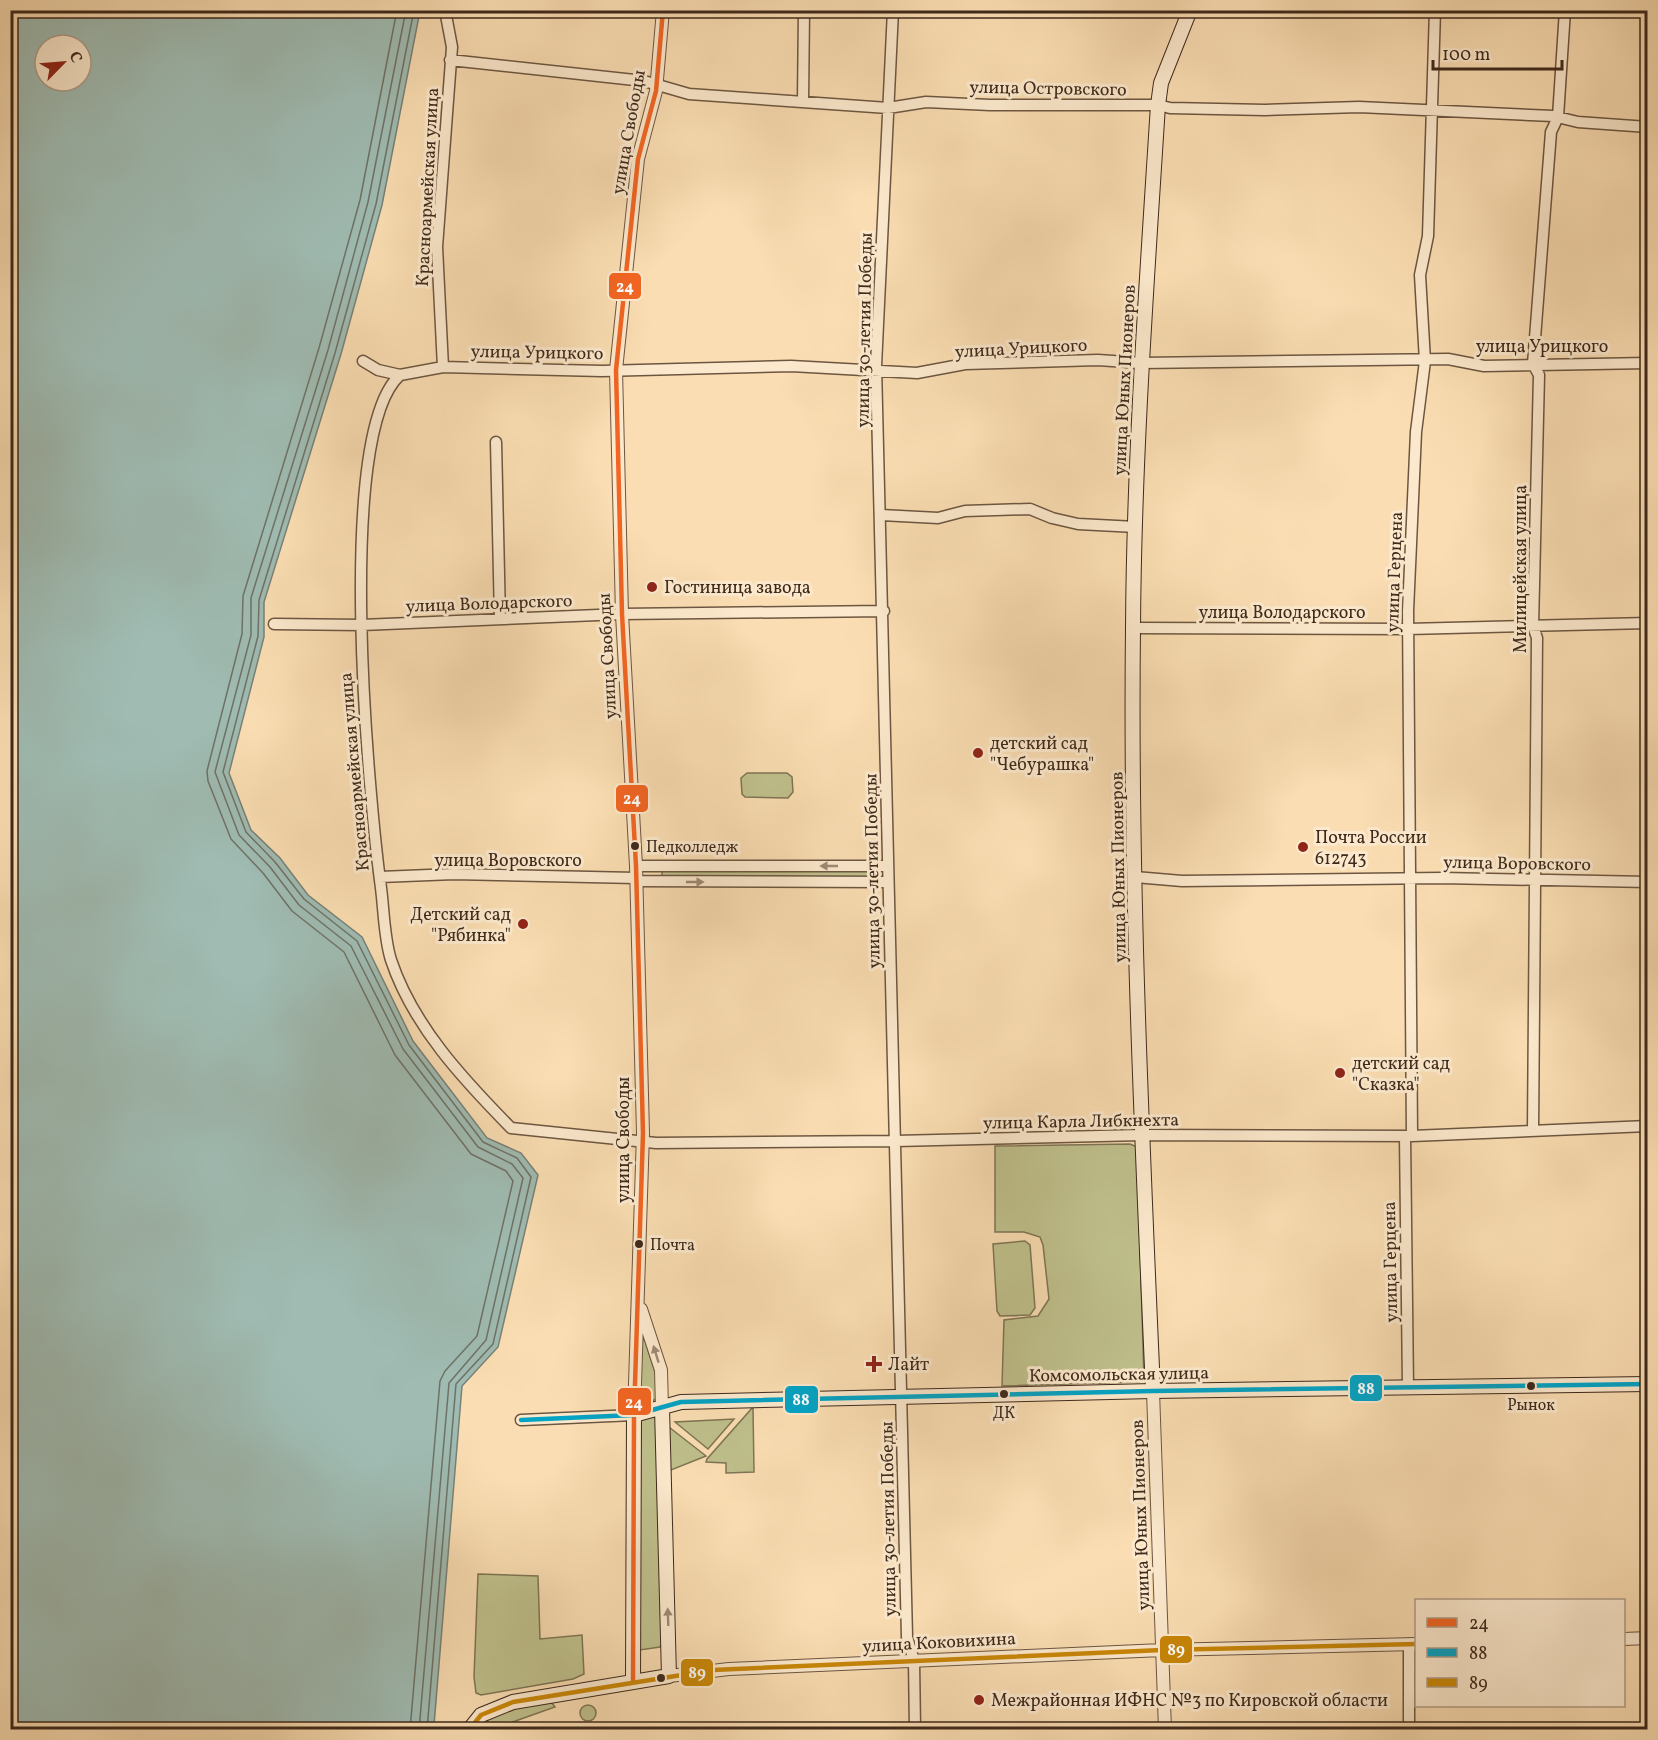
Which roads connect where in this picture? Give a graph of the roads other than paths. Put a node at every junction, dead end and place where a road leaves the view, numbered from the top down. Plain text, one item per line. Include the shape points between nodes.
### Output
1 (445, 10) edge
2 (663, 10) edge
3 (804, 10) edge
4 (893, 10) edge
5 (1190, 10) edge
6 (1435, 10) edge
7 (1565, 10) edge
8 (450, 60) junction
9 (656, 84) junction
10 (803, 101) junction
11 (1158, 105) junction
12 (888, 108) junction
13 (1432, 112) junction
14 (1558, 117) junction
15 (1647, 127) edge
16 (1425, 360) junction
17 (363, 361) dead end
18 (1141, 363) junction
19 (1647, 363) edge
20 (1533, 364) junction
21 (443, 367) junction
22 (876, 369) junction
23 (615, 370) junction
24 (399, 375) junction
25 (496, 442) dead end
26 (881, 515) junction
27 (1136, 527) junction
28 (884, 611) junction
29 (622, 614) junction
30 (500, 619) junction
31 (1647, 623) edge
32 (274, 624) dead end
33 (362, 625) junction
34 (1533, 626) junction
35 (1133, 628) junction
36 (1408, 629) junction
37 (888, 866) junction
38 (636, 875) junction
39 (380, 877) junction
40 (1135, 877) junction
41 (1409, 878) junction
42 (1533, 879) junction
43 (888, 882) junction
44 (1647, 882) edge
45 (1647, 1126) edge
46 (515, 1130) joint
47 (1533, 1131) junction
48 (1142, 1135) junction
49 (1408, 1136) junction
50 (643, 1142) junction
51 (896, 1142) junction
52 (638, 1302) junction
53 (1647, 1383) edge
54 (1408, 1388) junction
55 (1153, 1390) junction
56 (901, 1396) junction
57 (662, 1408) junction
58 (634, 1415) junction
59 (520, 1420) dead end
60 (1647, 1638) edge
61 (1625, 1639) edge
62 (1413, 1644) edge
63 (1162, 1650) junction
64 (914, 1661) junction
65 (669, 1676) junction
66 (633, 1682) junction
67 (471, 1727) edge
68 (915, 1730) edge
69 (1165, 1730) edge
70 (1409, 1730) edge

1 - 8 street, Красноармейская улица via 451,38
2 - 9 street, улица Свободы
3 - 10 street
4 - 12 street, улица 30-летия Победы
5 - 11 main road, улица Юных Пионеров via 1161,84
6 - 13 street, улица Герцена
7 - 14 street, Милицейская улица
8 - 9 street, улица Островского
8 - 21 street, Красноармейская улица via 437,247
9 - 10 street, улица Островского via 689,94
9 - 23 street, улица Свободы via 638,159
10 - 12 street, улица Островского
11 - 12 street, улица Островского via 926,102
11 - 13 street, улица Островского via 1265,110 1359,107
11 - 18 main road, улица Юных Пионеров
12 - 22 street, улица 30-летия Победы
13 - 14 street, улица Островского
13 - 16 street, улица Герцена via 1428,236 1420,275
14 - 15 street, улица Островского
14 - 20 street, Милицейская улица via 1551,132
16 - 18 street, улица Урицкого
16 - 20 street, улица Урицкого via 1454,359 1484,366
16 - 36 street, улица Герцена via 1416,432
17 - 24 street, улица Урицкого
18 - 22 street, улица Урицкого via 1098,360 965,364 926,373
18 - 27 main road, улица Юных Пионеров
19 - 20 street, улица Урицкого
20 - 34 street, Милицейская улица via 1539,375
21 - 23 street, улица Урицкого
21 - 24 street, улица Урицкого
22 - 23 street, улица Урицкого via 791,366
22 - 26 street, улица 30-летия Победы
23 - 29 street, улица Свободы
24 - 33 street, Красноармейская улица via 382,401 370,453 362,560
25 - 30 street
26 - 27 street via 938,518 965,511 1030,509 1078,524
26 - 28 street, улица 30-летия Победы
27 - 35 main road, улица Юных Пионеров
28 - 29 street, улица Володарского
28 - 37 street, улица 30-летия Победы
29 - 30 street, улица Володарского
29 - 38 street, улица Свободы
30 - 33 street, улица Володарского
31 - 34 street, улица Володарского
32 - 33 street, улица Володарского
33 - 39 street, Красноармейская улица via 361,670
34 - 36 street, улица Володарского
34 - 42 street, Милицейская улица via 1537,638
35 - 36 street, улица Володарского
35 - 40 main road, улица Юных Пионеров
36 - 41 street, улица Герцена
37 -> 38 street, улица Воровского
37 - 43 street, улица 30-летия Победы
38 - 39 street, улица Воровского
38 -> 43 street
38 - 50 street, улица Свободы
39 - 46 street, Красноармейская улица via 390,957 419,1017 440,1050
40 - 41 street, улица Воровского via 1182,881
40 - 48 main road, улица Юных Пионеров
41 - 42 street, улица Воровского
41 - 49 street, улица Герцена
42 - 44 street, улица Воровского
42 - 47 street, Милицейская улица
43 - 51 street, улица 30-летия Победы
45 - 47 street, улица Карла Либкнехта
46 - 50 street, улица Карла Либкнехта
47 - 49 street, улица Карла Либкнехта
48 - 49 street, улица Карла Либкнехта
48 - 51 street, улица Карла Либкнехта
48 - 55 main road, улица Юных Пионеров
49 - 54 street, улица Герцена
50 - 51 street, улица Карла Либкнехта
50 - 52 street, улица Свободы
51 - 56 street, улица 30-летия Победы
57 -> 52 street, улица Свободы via 661,1370
52 - 58 street, улица Свободы
53 - 54 main road, Комсомольская улица
54 - 55 main road, Комсомольская улица
55 - 56 main road, Комсомольская улица
55 - 63 street, улица Юных Пионеров
56 - 57 main road, Комсомольская улица via 681,1402
56 - 64 street, улица 30-летия Победы via 907,1637
57 - 58 main road, Комсомольская улица
65 -> 57 main road, улица Свободы
58 - 59 street, Комсомольская улица
58 - 66 main road, улица Свободы
60 - 61 street
62 - 63 street, улица Коковихина
62 - 70 street
63 - 64 street, улица Коковихина
63 - 69 street, улица Юных Пионеров
64 - 65 street, улица Коковихина via 729,1669
64 - 68 street, улица 30-летия Победы
65 - 66 main road, улица Коковихина
66 - 67 main road, улица Коковихина via 513,1702 481,1714

